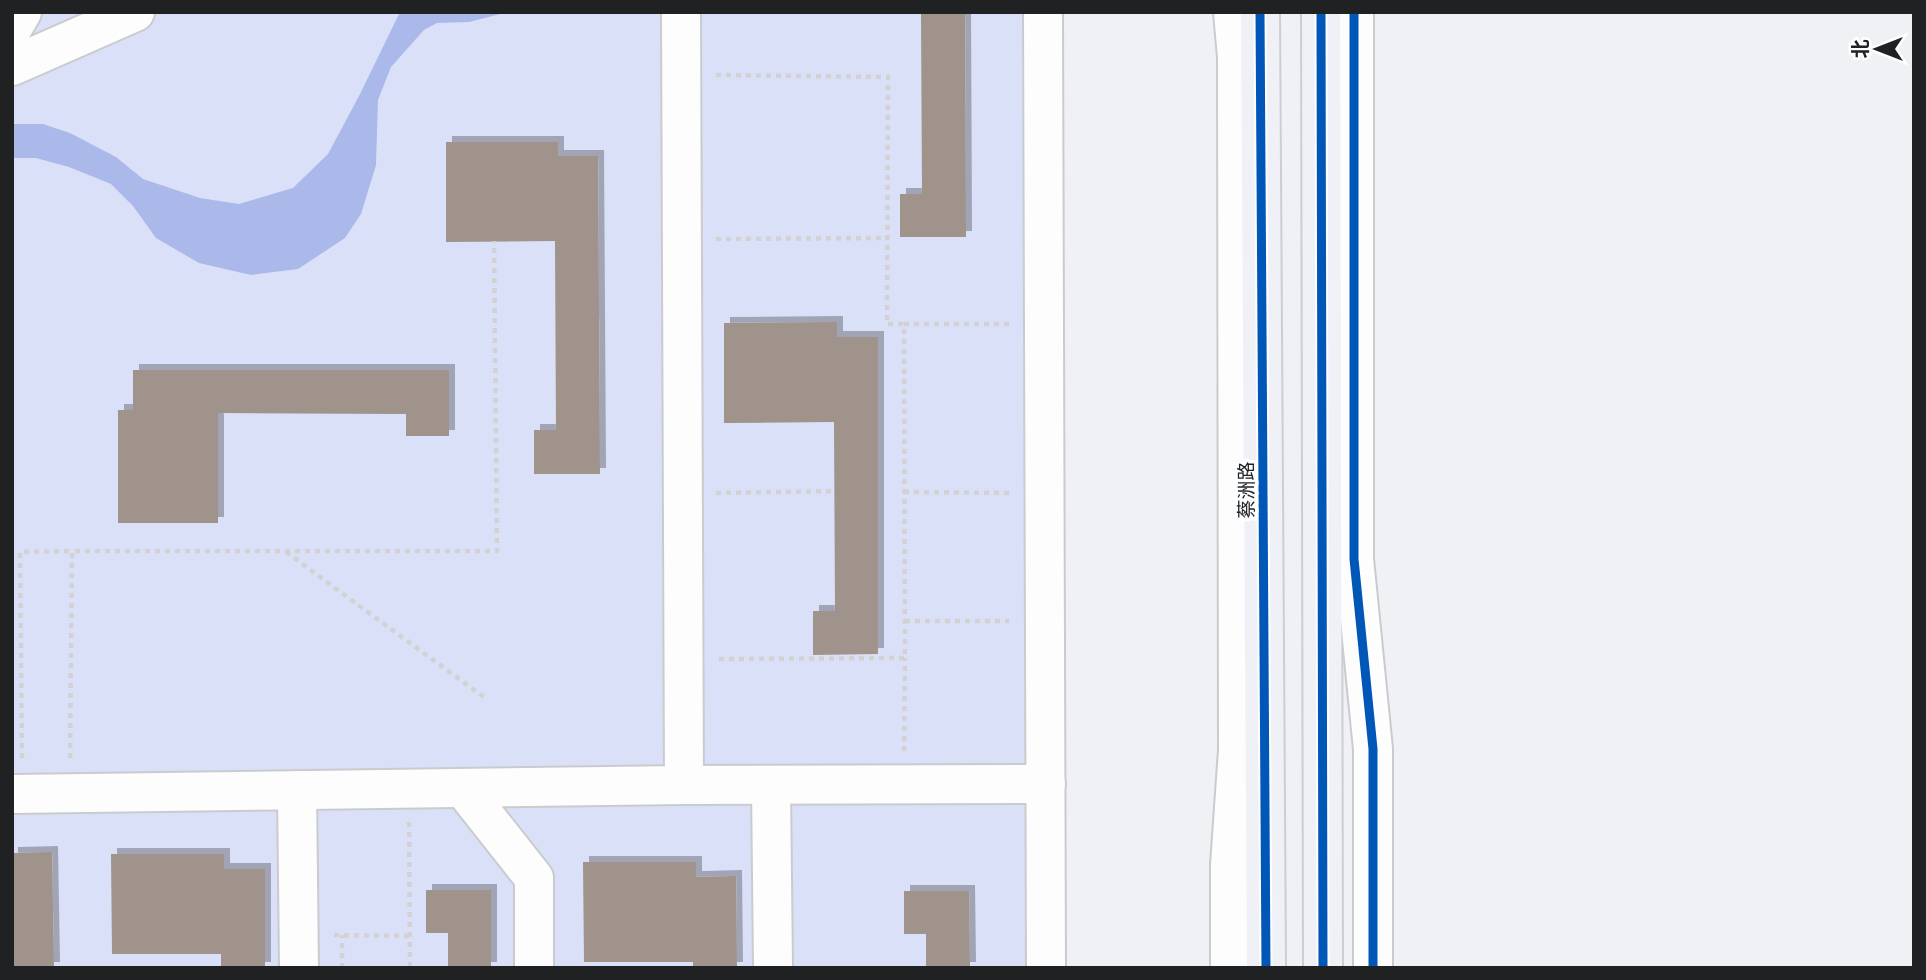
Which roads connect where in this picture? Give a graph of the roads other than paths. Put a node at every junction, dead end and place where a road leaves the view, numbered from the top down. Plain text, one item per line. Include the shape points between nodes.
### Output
1 (22, 12) edge
2 (135, 12) edge
3 (681, 12) edge
4 (1043, 12) edge
5 (1233, 12) edge
6 (1260, 12) edge
7 (1321, 12) edge
8 (1354, 12) edge
9 (12, 29) edge
10 (12, 66) edge
11 (1046, 784) junction
12 (684, 785) junction
13 (771, 785) junction
14 (463, 788) junction
15 (297, 790) junction
16 (17, 794) edge
17 (299, 951) edge
18 (534, 968) edge
19 (774, 968) edge
20 (1046, 968) edge
21 (1230, 968) edge
22 (1266, 968) edge
23 (1323, 968) edge
24 (1373, 968) edge

1 - 9 street
2 - 10 street
3 - 12 street
4 - 11 street
5 - 21 street via 1237,57 1238,750 1230,865
6 - 22 main road, 蔡洲路
7 - 23 main road
8 - 24 street via 1354,559 1373,749
11 - 13 street
11 - 20 street
12 - 13 street
12 - 14 street
13 - 19 street
14 - 15 street
14 - 18 street via 534,878
15 - 16 street
15 - 17 street

